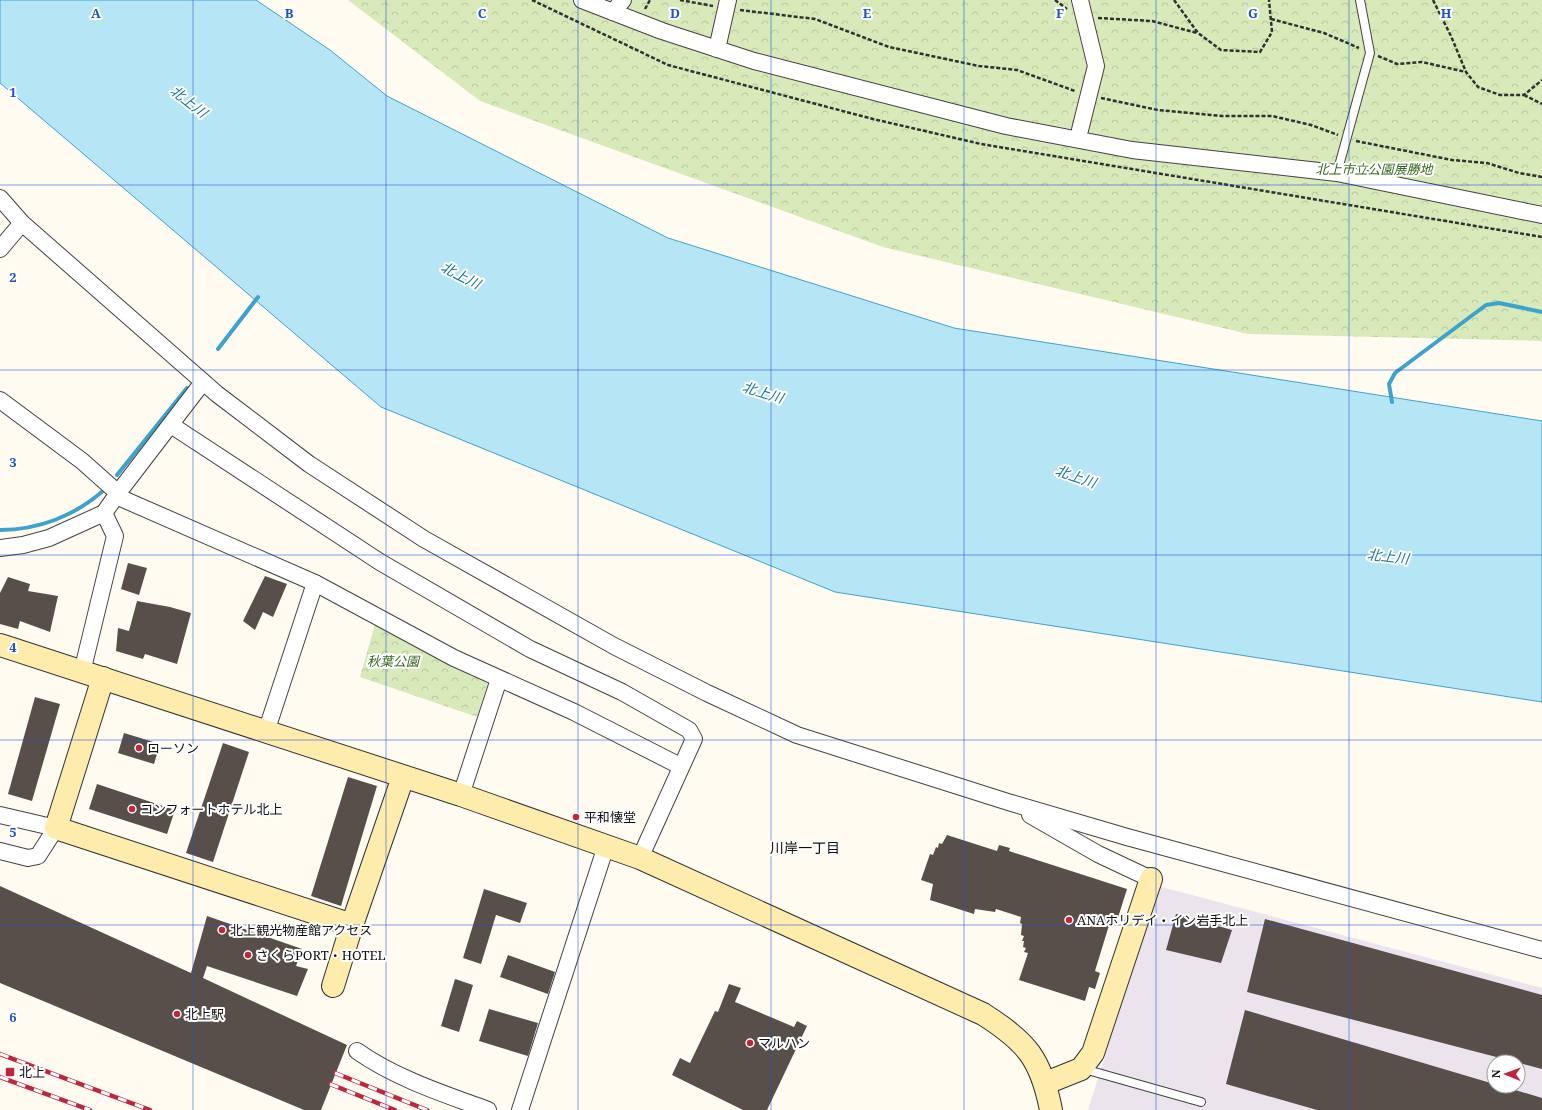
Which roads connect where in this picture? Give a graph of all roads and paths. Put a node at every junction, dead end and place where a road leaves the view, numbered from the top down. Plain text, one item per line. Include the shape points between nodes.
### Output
1 (582, 0) edge
2 (680, 0) edge
3 (1080, 0) edge
4 (1174, 0) edge
5 (1269, 0) edge
6 (1360, 0) edge
7 (1432, 0) edge
8 (727, 4) edge
9 (618, 6) edge
10 (1090, 17) dead end
11 (1198, 33) junction
12 (717, 49) junction
13 (1542, 80) edge
14 (1524, 95) junction
15 (1089, 96) junction
16 (1542, 104) edge
17 (1080, 130) dead end
18 (1348, 139) junction
19 (1337, 173) junction
20 (1542, 177) edge
21 (0, 198) edge
22 (1542, 215) edge
23 (22, 223) junction
24 (0, 249) edge
25 (203, 382) junction
26 (0, 400) edge
27 (171, 425) junction
28 (104, 513) junction
29 (0, 548) edge
30 (315, 583) junction
31 (0, 645) edge
32 (82, 672) junction
33 (103, 678) junction
34 (499, 679) junction
35 (266, 732) junction
36 (680, 766) junction
37 (403, 777) junction
38 (461, 795) junction
39 (1008, 802) junction
40 (0, 815) edge
41 (56, 828) junction
42 (606, 846) junction
43 (0, 851) edge
44 (640, 858) junction
45 (1151, 879) joint
46 (352, 925) junction
47 (1542, 950) edge
48 (333, 986) dead end
49 (357, 1051) dead end
50 (1081, 1069) junction
51 (1046, 1083) junction
52 (1201, 1102) dead end
53 (488, 1110) edge
54 (520, 1110) edge
55 (1051, 1110) edge

1 - 9 street
2 - 8 path
3 - 15 street via 1096,66
4 - 11 path
5 - 11 path via 1272,32 1260,52 1221,50
6 - 18 lane via 1370,53
7 - 14 path via 1466,72 1478,87 1500,95
8 - 12 street
8 - 15 path via 815,19 889,47 979,66 1017,70
9 - 12 street via 662,31
10 - 11 path via 1152,21
12 - 19 street via 883,96 1006,126 1132,150
13 - 14 path
14 - 16 path
15 - 17 street
15 - 18 path via 1158,110 1222,116 1272,116 1311,125
18 - 19 lane
18 - 20 path via 1452,160 1487,163
19 - 22 street
21 - 23 street
23 - 24 street
23 - 25 street
25 - 27 street
25 - 39 street via 298,456 424,539 614,646 797,735
26 - 27 street via 82,461 118,493
27 - 36 street via 380,562 530,649 622,692 689,730 694,739
28 - 29 street via 49,538
28 - 30 street via 116,496
28 - 32 street via 115,536
30 - 34 street via 454,658
30 - 35 street
31 - 32 street
32 - 33 street
33 - 35 street
33 - 41 street
34 - 36 street via 574,712
34 - 38 street
35 - 37 street
36 - 44 street
37 - 38 street
37 - 46 street
38 - 42 street
39 - 45 street via 1098,854
39 - 47 street
40 - 41 street
41 - 43 street via 38,856 28,858
41 - 46 street
42 - 44 street
42 - 54 street
44 - 51 street via 983,1014 1011,1032 1032,1055
45 - 50 street via 1093,1053
46 - 48 street
49 - 53 street via 416,1083
50 - 51 street
50 - 52 lane
51 - 55 street

